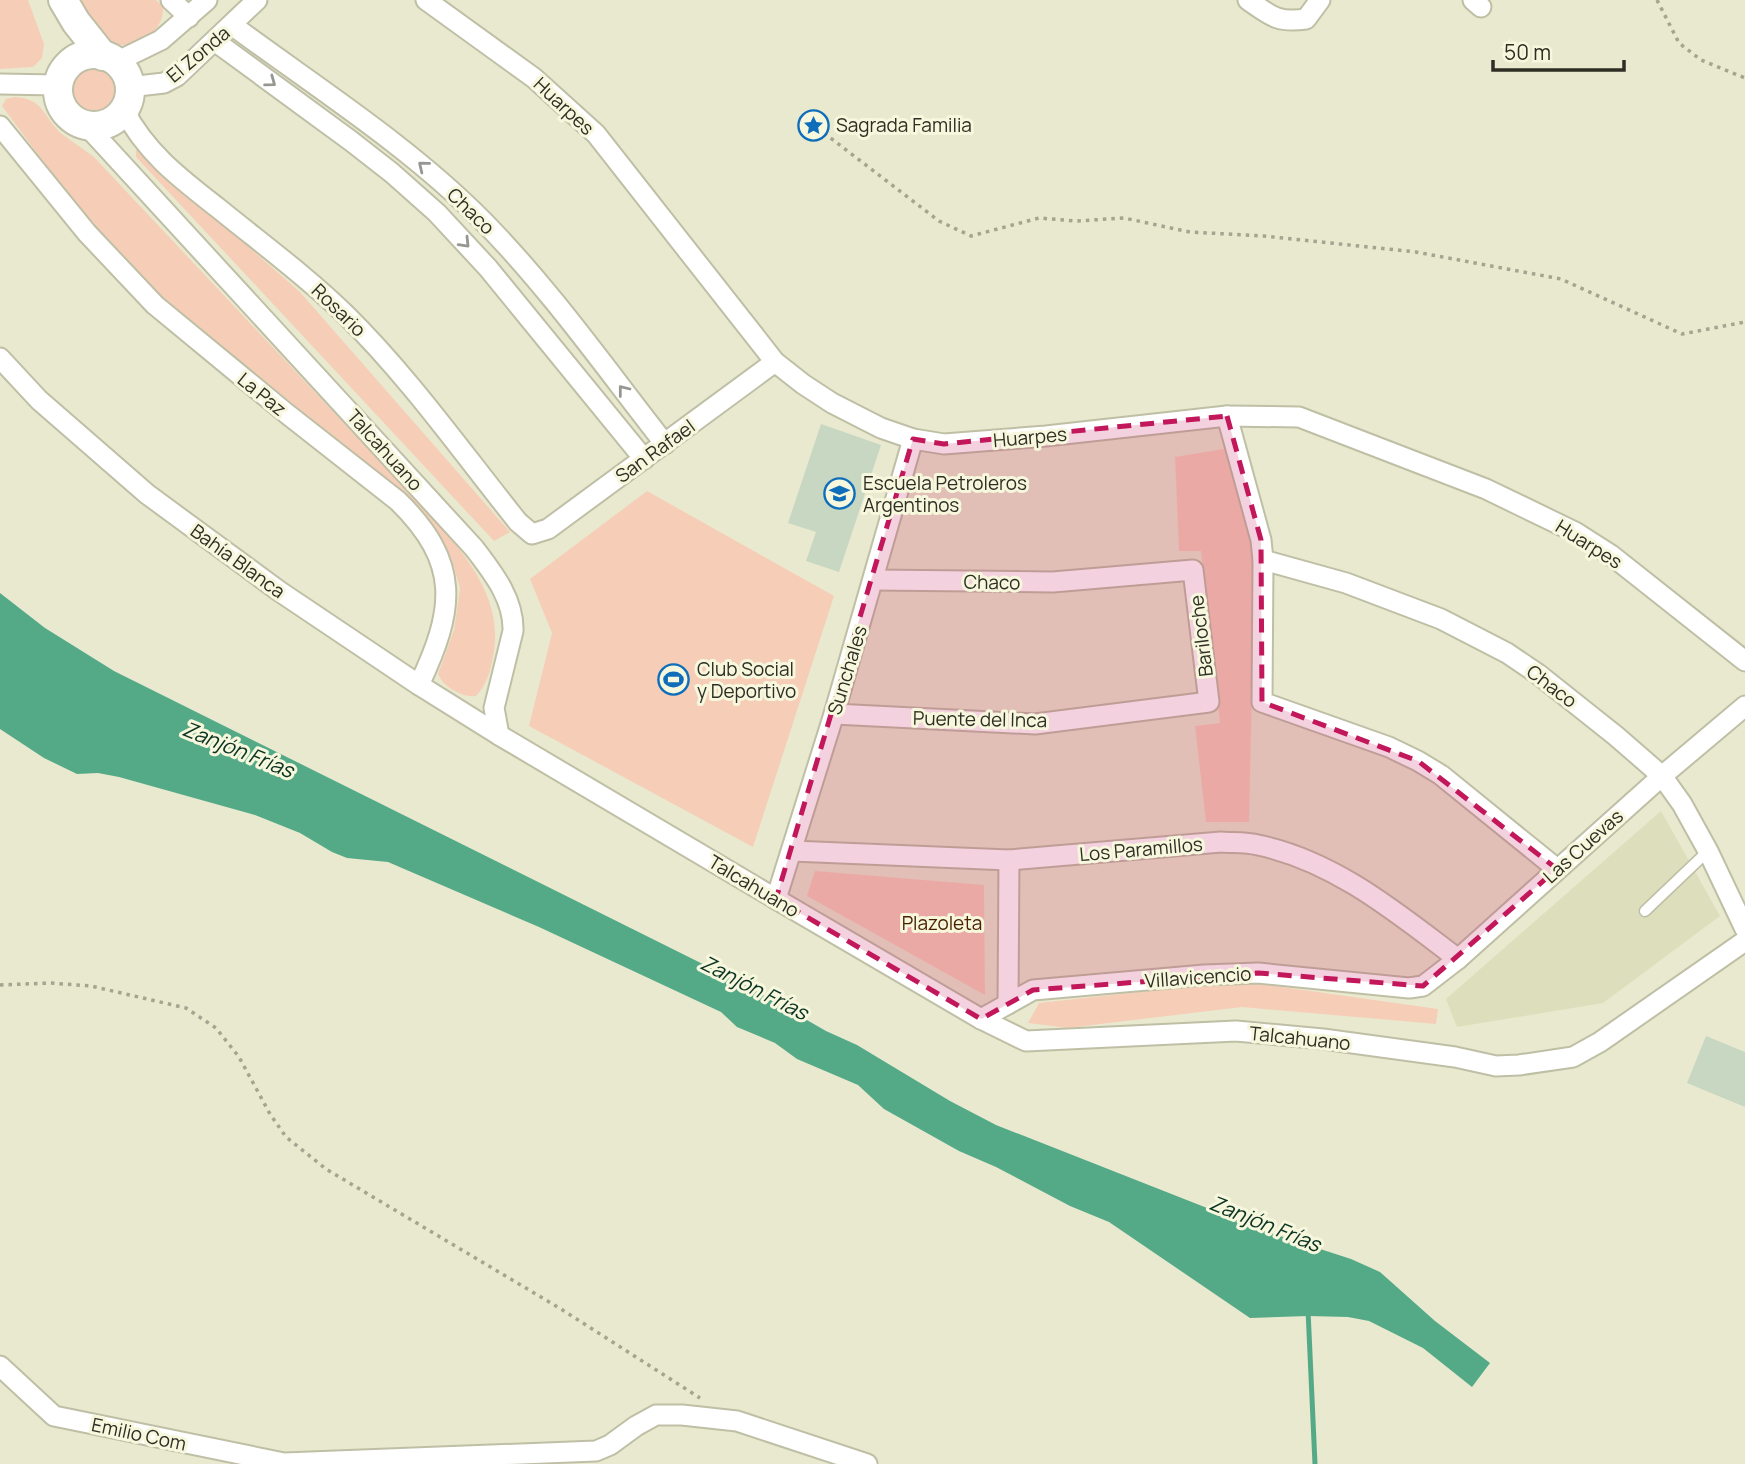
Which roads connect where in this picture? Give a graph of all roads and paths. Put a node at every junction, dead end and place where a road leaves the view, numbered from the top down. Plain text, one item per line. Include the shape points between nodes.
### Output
1 (51, 0) edge
2 (63, 0) edge
3 (171, 0) edge
4 (207, 0) edge
5 (257, 0) edge
6 (426, 0) edge
7 (1248, 0) edge
8 (1320, 0) edge
9 (1657, 0) edge
10 (189, 17) junction
11 (232, 25) junction
12 (216, 41) junction
13 (63, 76) junction
14 (118, 78) junction
15 (1745, 78) edge
16 (0, 84) edge
17 (86, 125) junction
18 (0, 126) edge
19 (824, 133) dead end
20 (1745, 322) edge
21 (0, 358) edge
22 (775, 362) junction
23 (1227, 416) junction
24 (914, 439) junction
25 (665, 444) junction
26 (644, 459) junction
27 (532, 534) joint
28 (1263, 559) junction
29 (1193, 570) joint
30 (874, 580) junction
31 (1745, 661) edge
32 (419, 685) junction
33 (1209, 702) joint
34 (1745, 706) edge
35 (834, 714) junction
36 (499, 735) junction
37 (1662, 776) junction
38 (792, 851) junction
39 (1708, 851) junction
40 (1009, 860) junction
41 (1557, 869) junction
42 (776, 899) junction
43 (1645, 911) dead end
44 (1745, 929) edge
45 (1745, 941) edge
46 (1458, 959) junction
47 (0, 985) edge
48 (1423, 986) joint
49 (1008, 1004) junction
50 (981, 1019) junction
51 (0, 1366) edge
52 (702, 1399) dead end
53 (867, 1464) edge

1 - 13 street via 65,42
2 - 14 street
3 - 10 street
4 - 10 street, El Zonda
5 - 11 street, El Zonda
6 - 22 street, Huarpes via 534,78 596,134
7 - 8 street via 1289,22 1306,19
9 - 15 path via 1679,43 1701,60
10 - 14 street, El Zonda
11 - 12 street, El Zonda
25 -> 11 street, Chaco via 482,220 398,147
12 - 14 street, El Zonda via 164,83
12 -> 26 street, Chaco via 351,141 437,213 488,268
13 - 14 street via 84,56
13 - 16 street
13 - 17 street via 62,106
14 - 17 street via 117,118
14 - 27 street, Rosario via 135,132 149,149 310,283 374,344 518,523
17 - 36 street, Talcahuano via 488,567 514,620 494,708
18 - 32 street, La Paz via 133,285 398,500 416,520 437,552 447,587 436,649
19 - 20 path via 939,221 971,236 1039,218 1124,218 1190,232 1416,252 1561,279 1682,334
21 - 32 street, Bahía Blanca via 39,400 147,494
22 - 24 street, Huarpes via 832,403
22 - 25 street, San Rafael
23 - 24 street, Huarpes via 944,444
23 - 28 street
23 - 31 street, Huarpes via 1299,417 1532,510 1611,555
24 - 30 street, Sunchales
25 - 26 street, San Rafael
26 - 27 street, San Rafael via 548,529
28 - 37 street, Chaco via 1346,583 1473,634 1538,674
28 - 41 street via 1262,702 1418,761
29 - 30 street, Chaco via 1053,582
29 - 33 street, Bariloche
30 - 35 street, Sunchales
32 - 36 street, Bahía Blanca
33 - 35 street, Puente del Inca via 1035,724
34 - 37 street, Las Cuevas
35 - 38 street, Sunchales
36 - 42 street, Talcahuano
37 - 39 street, Chaco
37 - 41 street, Las Cuevas
38 - 40 street, Los Paramillos
38 - 42 street, Sunchales
39 - 43 lane
39 - 44 street, Chaco
40 - 46 street, Los Paramillos via 1221,842 1254,844 1294,855 1342,878
40 - 49 street
41 - 46 street, Las Cuevas
42 - 50 street, Talcahuano
45 - 50 street, Talcahuano via 1573,1057 1519,1065 1496,1066 1323,1038 1236,1031 1026,1041
46 - 48 street, Las Cuevas
47 - 52 path via 91,986 187,1008 216,1028 239,1057 286,1137 302,1151
48 - 49 street, Villavicencio via 1258,973 1204,975 1033,990
49 - 50 street, Villavicencio
51 - 53 street, Emilio Com via 54,1416 284,1463 596,1451 656,1415 682,1415 737,1421

